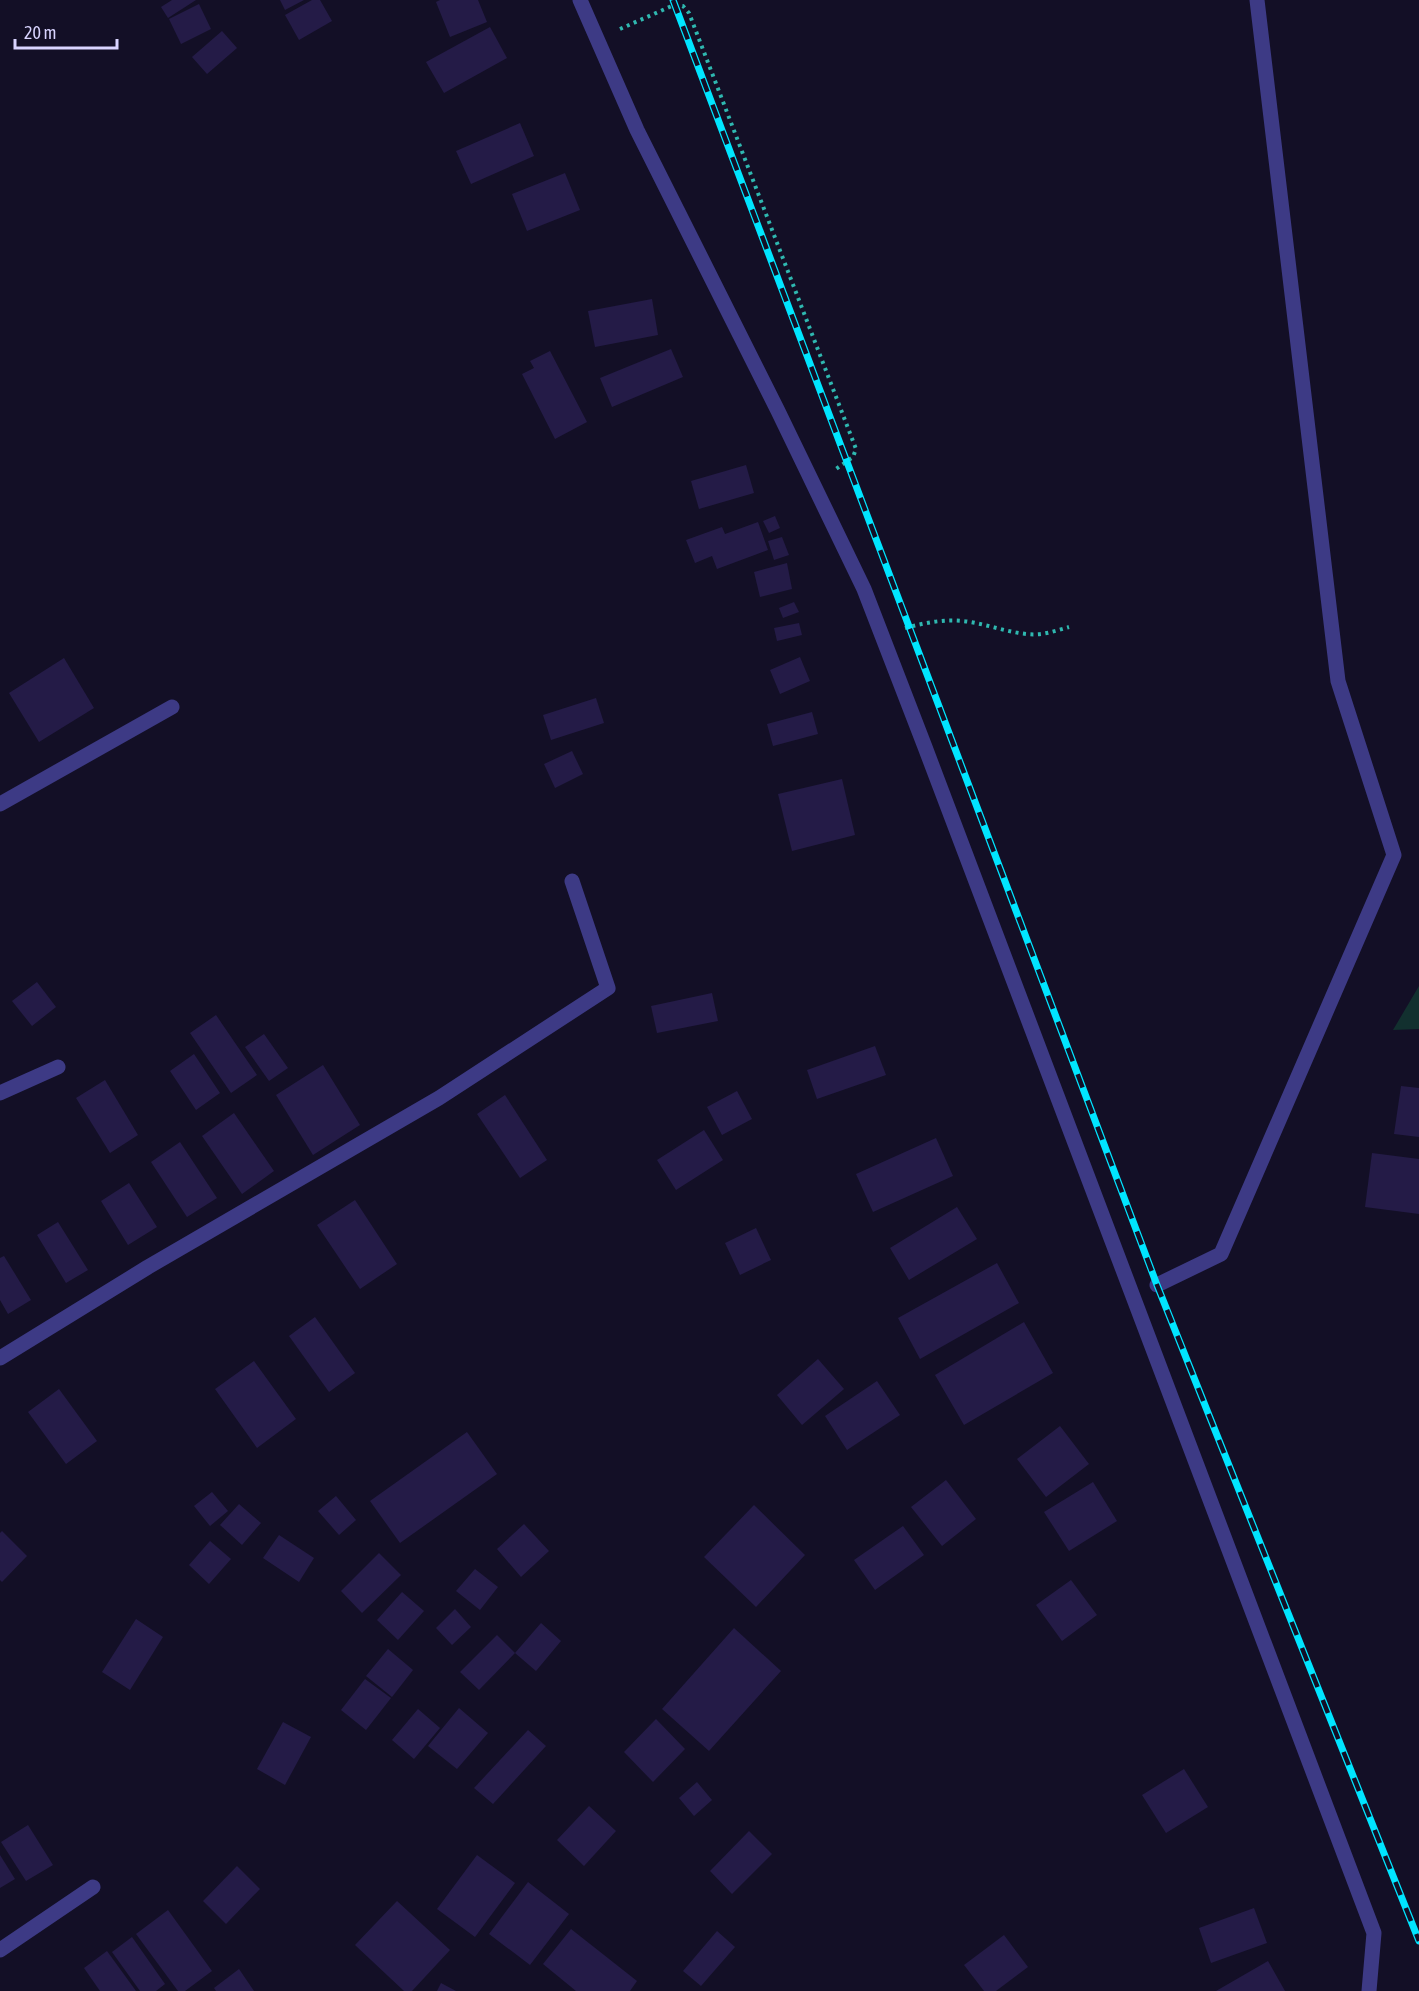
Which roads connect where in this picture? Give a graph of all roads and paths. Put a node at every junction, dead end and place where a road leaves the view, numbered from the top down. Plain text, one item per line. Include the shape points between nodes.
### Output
1 (580, 0) edge
2 (1257, 0) edge
3 (597, 39) junction
4 (813, 483) junction
5 (1069, 627) dead end
6 (882, 634) junction
7 (171, 706) dead end
8 (0, 804) edge
9 (572, 880) dead end
10 (58, 1067) dead end
11 (0, 1093) edge
12 (1157, 1285) dead end
13 (0, 1358) edge
14 (93, 1887) dead end
15 (0, 1950) edge
16 (1370, 1991) edge

1 - 3 street
2 - 12 street via 1338,681 1394,855 1221,1254
3 - 4 street via 637,130
3 - 4 path via 675,5 683,6 689,13 856,448 847,462
4 - 6 street
5 - 6 path via 1028,634 982,624 942,621
6 - 16 street via 1374,1933
7 - 8 street
9 - 13 street via 608,988 439,1098
10 - 11 street
14 - 15 street

